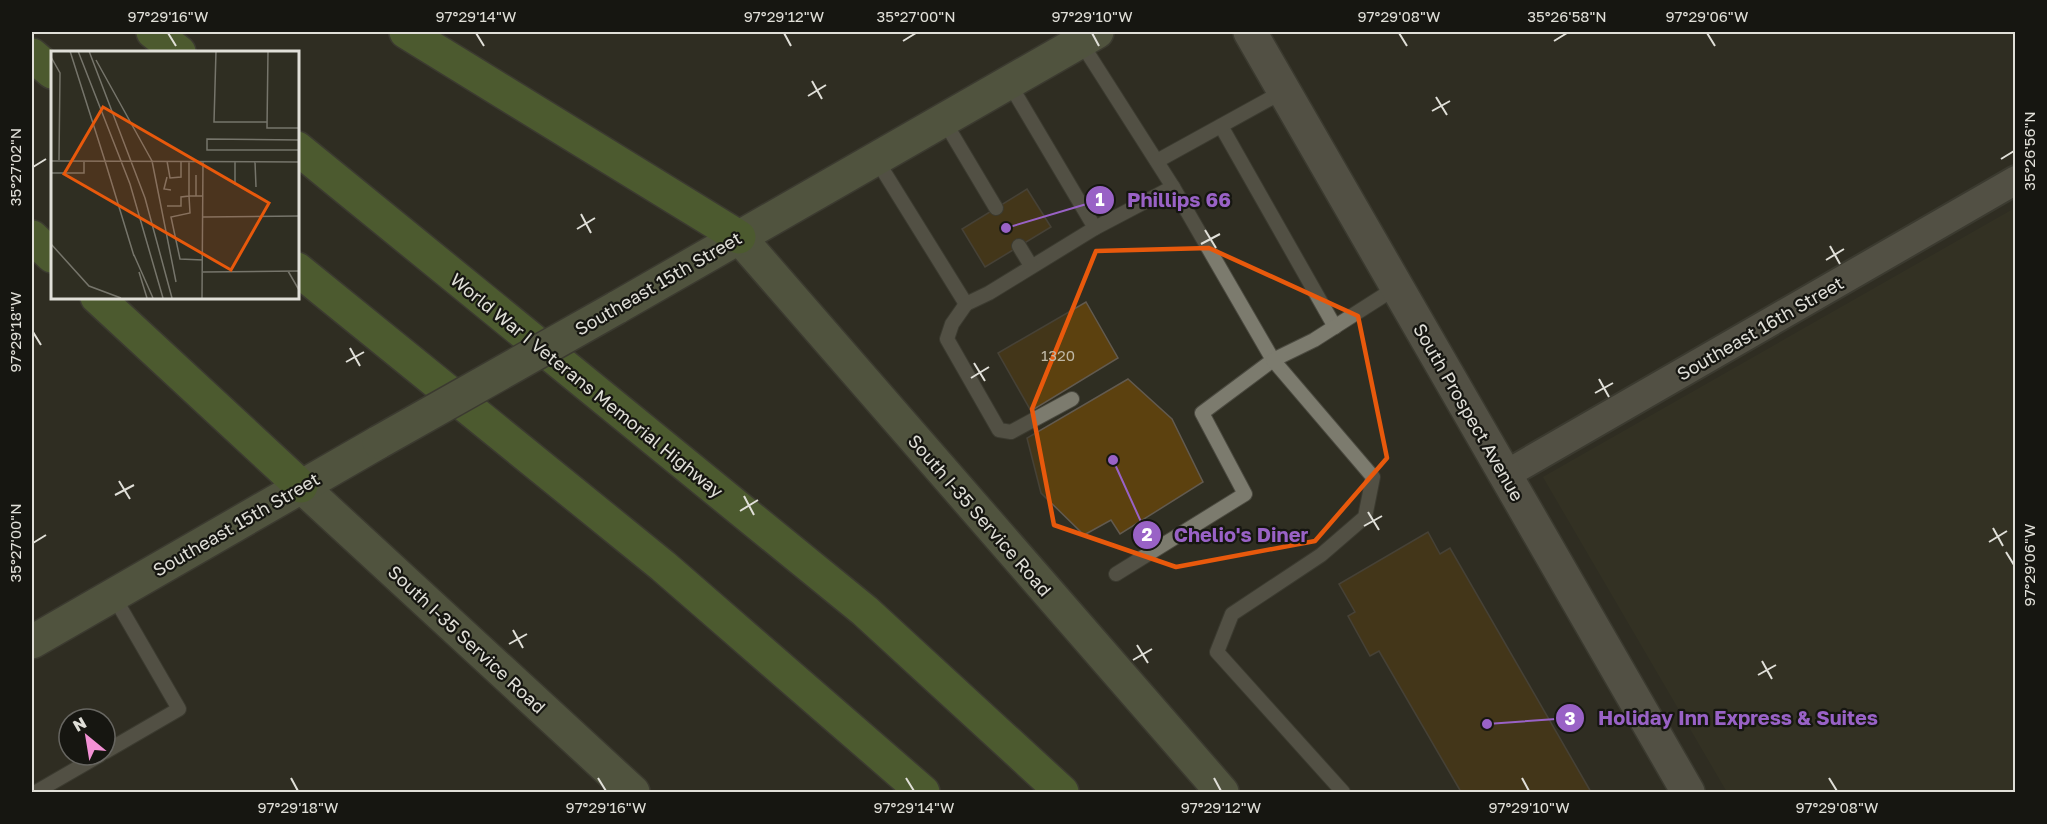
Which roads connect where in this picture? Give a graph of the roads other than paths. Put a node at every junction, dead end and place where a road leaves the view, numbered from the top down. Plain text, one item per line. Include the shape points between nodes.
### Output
1 (153, 32) edge
2 (406, 32) edge
3 (1250, 32) edge
4 (1089, 36) edge
5 (178, 51) edge
6 (32, 55) edge
7 (51, 71) edge
8 (1008, 82) junction
9 (1286, 90) junction
10 (943, 119) junction
11 (1221, 126) junction
12 (298, 149) edge
13 (876, 159) junction
14 (1157, 161) junction
15 (2016, 180) edge
16 (1173, 187) junction
17 (996, 208) dead end
18 (1095, 228) junction
19 (32, 237) edge
20 (739, 237) junction
21 (1019, 246) dead end
22 (51, 255) edge
23 (1031, 266) junction
24 (298, 270) edge
25 (1397, 287) junction
26 (98, 298) edge
27 (966, 304) junction
28 (1335, 327) junction
29 (1273, 360) junction
30 (1072, 399) dead end
31 (1505, 475) junction
32 (301, 486) junction
33 (1116, 574) dead end
34 (113, 595) junction
35 (32, 642) edge
36 (117, 745) edge
37 (79, 767) edge
38 (36, 792) edge
39 (633, 792) edge
40 (923, 792) edge
41 (1062, 792) edge
42 (1222, 792) edge
43 (1343, 792) edge
44 (1688, 792) edge

1 - 5 highway
2 - 20 highway
3 - 9 street, South Prospect Avenue
4 - 8 main road, Southeast 15th Street
4 - 14 lane
6 - 7 highway
8 - 10 main road, Southeast 15th Street
8 - 18 lane
9 - 11 lane
9 - 25 street, South Prospect Avenue
10 - 13 main road, Southeast 15th Street
10 - 17 lane
11 - 14 lane
11 - 28 lane
12 - 41 highway, World War I Veterans Memorial Highway via 865,611
13 - 20 main road, Southeast 15th Street
13 - 27 lane
14 - 16 lane
15 - 31 street, Southeast 16th Street
16 - 18 lane
16 - 29 lane
18 - 23 lane
19 - 22 highway
20 - 32 main road, Southeast 15th Street, bridge
20 - 42 main road, South I-35 Service Road
21 - 23 lane
23 - 27 lane
24 - 40 highway via 663,566
25 - 28 lane
25 - 31 street, South Prospect Avenue
26 - 32 highway
27 - 30 lane via 947,339 999,430 1011,432
28 - 29 lane
29 - 33 lane via 1202,413 1245,494
29 - 43 lane via 1373,477 1365,517 1321,555 1232,614 1217,651
31 - 44 street, South Prospect Avenue
32 - 34 main road, Southeast 15th Street
32 - 39 main road, South I-35 Service Road
34 - 35 main road, Southeast 15th Street
34 - 36 lane via 179,710
37 - 38 lane

